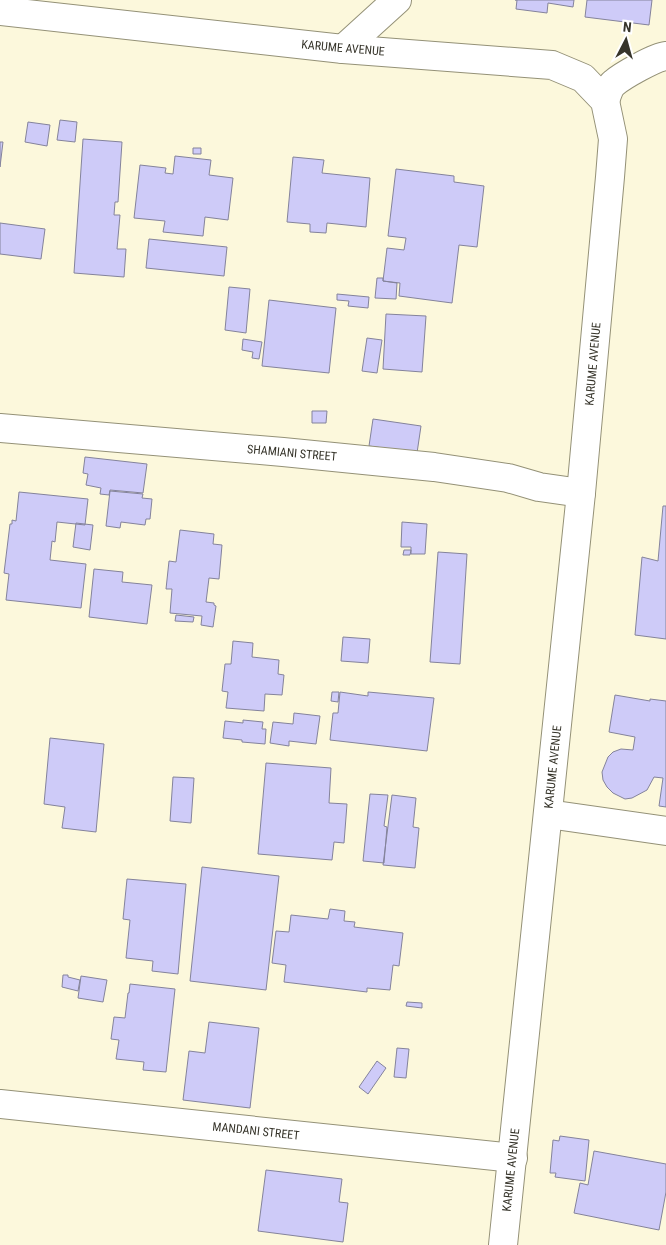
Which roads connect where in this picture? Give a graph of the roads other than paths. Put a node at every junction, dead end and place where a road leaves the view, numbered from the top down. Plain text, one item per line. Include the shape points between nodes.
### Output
1 (398, 0) edge
2 (0, 11) edge
3 (343, 49) junction
4 (666, 56) edge
5 (605, 101) junction
6 (0, 428) edge
7 (581, 493) junction
8 (548, 814) junction
9 (666, 831) edge
10 (0, 1104) edge
11 (513, 1158) junction
12 (503, 1245) edge

1 - 3 main road
2 - 3 main road, KARUME AVENUE
3 - 5 main road, KARUME AVENUE via 552,65 583,78
4 - 5 main road via 612,84
5 - 7 main road, KARUME AVENUE via 613,139
6 - 7 main road, SHAMIANI STREET via 434,467
7 - 8 main road, KARUME AVENUE
8 - 9 main road
8 - 11 main road, KARUME AVENUE
10 - 11 main road, MANDANI STREET
11 - 12 main road, KARUME AVENUE

